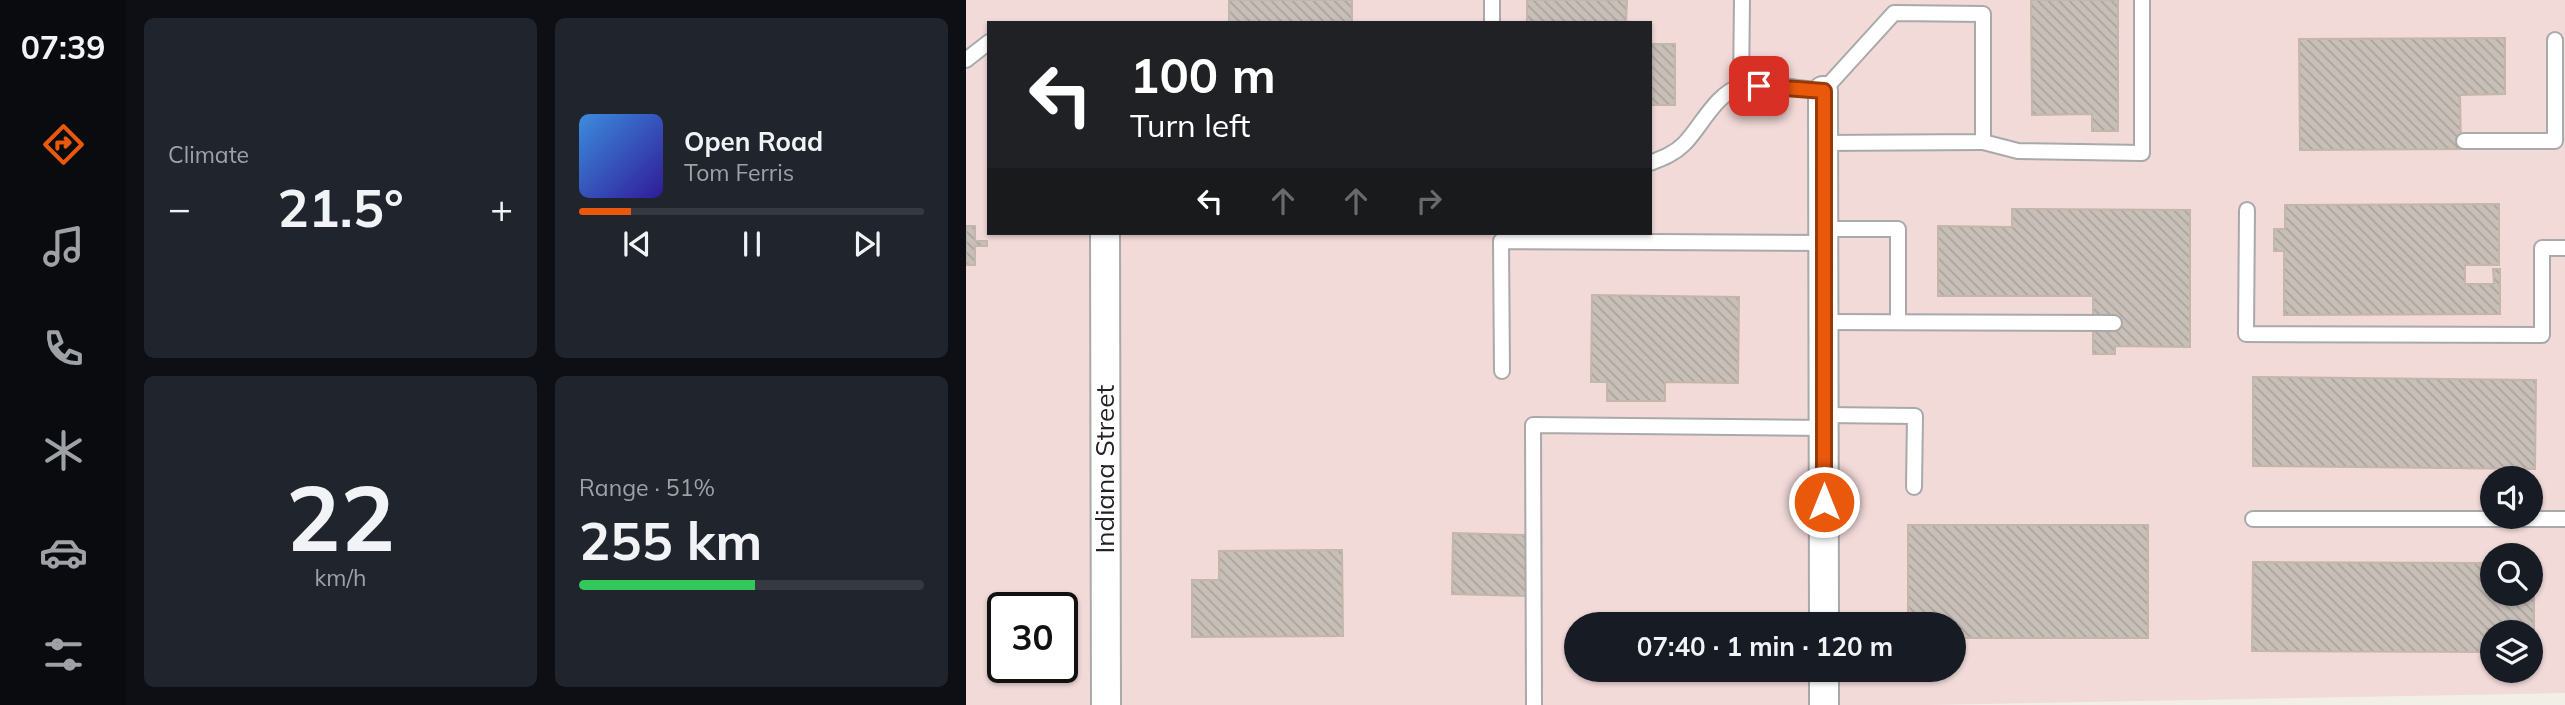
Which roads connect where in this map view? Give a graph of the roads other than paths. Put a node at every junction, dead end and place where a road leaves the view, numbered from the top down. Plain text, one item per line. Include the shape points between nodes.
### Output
1 (1492, 0) edge
2 (1742, 0) edge
3 (2142, 0) edge
4 (1891, 7) edge
5 (1492, 21) edge
6 (2555, 40) dead end
7 (987, 44) edge
8 (966, 60) edge
9 (1741, 86) junction
10 (1824, 91) junction
11 (2560, 123) edge
12 (2464, 141) dead end
13 (1983, 142) junction
14 (1824, 143) junction
15 (1652, 162) edge
16 (2247, 210) dead end
17 (1105, 235) edge
18 (1824, 236) junction
19 (2565, 248) edge
20 (1824, 322) junction
21 (1898, 322) junction
22 (2114, 323) dead end
23 (1502, 371) dead end
24 (1824, 421) junction
25 (1914, 486) dead end
26 (2253, 519) dead end
27 (2565, 519) edge
28 (1824, 612) edge
29 (1824, 682) edge
30 (1106, 705) edge
31 (1534, 705) edge
32 (1824, 705) edge

1 - 5 lane
2 - 9 lane
3 - 13 lane via 2141,153 2018,151
4 - 10 lane
4 - 13 lane via 1983,14
6 - 11 lane
7 - 8 lane
9 - 10 lane
9 - 15 lane via 1710,111 1683,145
10 - 14 street
11 - 12 lane via 2555,142
13 - 14 lane
14 - 18 street
16 - 19 lane via 2246,334 2542,335 2542,248
17 - 30 street, Indiana Street
18 - 20 street
18 - 21 lane via 1898,229
18 - 23 lane via 1501,241
20 - 21 lane
20 - 24 street
21 - 22 lane
24 - 25 lane via 1914,416
24 - 28 street
24 - 31 lane via 1533,425
26 - 27 lane
29 - 32 street

